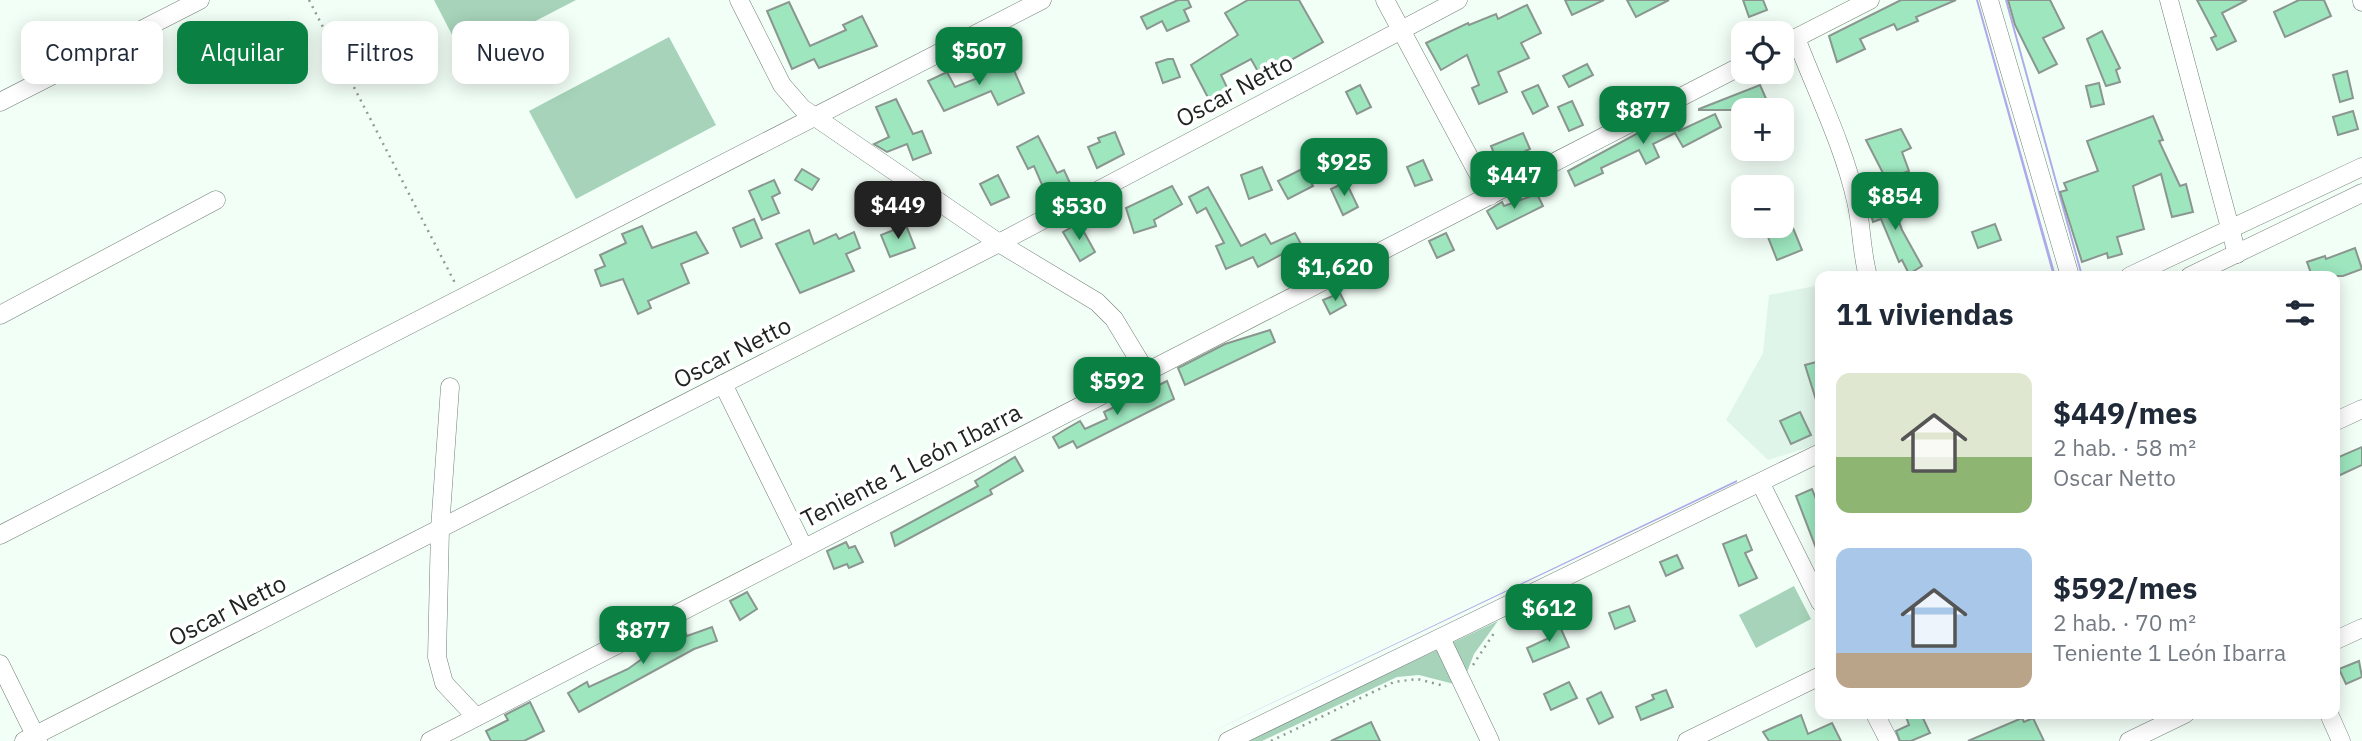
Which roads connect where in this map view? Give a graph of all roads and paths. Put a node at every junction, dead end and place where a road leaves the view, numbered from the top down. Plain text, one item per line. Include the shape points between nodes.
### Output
1 (200, 0) edge
2 (309, 0) edge
3 (740, 0) edge
4 (1042, 0) edge
5 (1385, 0) edge
6 (1458, 0) edge
7 (1870, 0) edge
8 (1989, 0) edge
9 (2169, 0) edge
10 (1400, 29) junction
11 (1794, 39) edge
12 (1794, 52) edge
13 (1731, 71) edge
14 (0, 102) edge
15 (814, 117) junction
16 (2362, 167) edge
17 (2362, 193) edge
18 (1490, 196) junction
19 (216, 200) dead end
20 (2231, 231) junction
21 (999, 243) junction
22 (2237, 254) junction
23 (1867, 271) edge
24 (2069, 271) edge
25 (2141, 271) edge
26 (2201, 271) edge
27 (463, 297) junction
28 (0, 315) edge
29 (1146, 372) junction
30 (723, 384) junction
31 (450, 387) dead end
32 (2362, 409) edge
33 (2340, 419) edge
34 (1815, 456) edge
35 (1761, 484) junction
36 (440, 529) junction
37 (0, 535) edge
38 (804, 548) junction
39 (1815, 592) edge
40 (1500, 625) dead end
41 (2362, 628) edge
42 (1441, 638) junction
43 (2340, 638) edge
44 (0, 664) edge
45 (1470, 675) dead end
46 (1815, 679) edge
47 (1471, 702) junction
48 (476, 717) junction
49 (1878, 719) edge
50 (2175, 719) edge
51 (2331, 719) edge
52 (33, 739) edge
53 (430, 741) edge
54 (1228, 741) edge
55 (1271, 741) edge
56 (1490, 741) edge
57 (1686, 741) edge
58 (1889, 741) edge
59 (2129, 741) edge
60 (2341, 741) edge

1 - 14 street
2 - 27 path
3 - 15 street via 782,85
4 - 15 street
5 - 10 street
6 - 10 street, Oscar Netto
7 - 11 street
8 - 24 street
9 - 20 street
10 - 18 street
10 - 21 street, Oscar Netto
12 - 23 street via 1836,132 1857,204
13 - 18 street, Teniente 1 León Ibarra
15 - 21 street
15 - 27 street
16 - 20 street
17 - 22 street
18 - 29 street, Teniente 1 León Ibarra
19 - 28 street
20 - 22 street
20 - 25 street
21 - 29 street via 1097,302 1114,319
21 - 30 street, Oscar Netto
22 - 26 street
27 - 37 street
29 - 38 street, Teniente 1 León Ibarra
30 - 36 street, Oscar Netto
30 - 38 street
31 - 36 street
32 - 33 street
34 - 35 street
35 - 39 street
35 - 42 street
36 - 48 street via 437,657 444,683
36 - 52 street, Oscar Netto
38 - 48 street, Teniente 1 León Ibarra
40 - 45 path
41 - 43 street
42 - 47 street
42 - 54 street
44 - 52 street
46 - 57 street
47 - 55 path via 1443,685 1407,680
47 - 56 street
48 - 53 street, Teniente 1 León Ibarra
49 - 58 street
50 - 59 street
51 - 60 street

